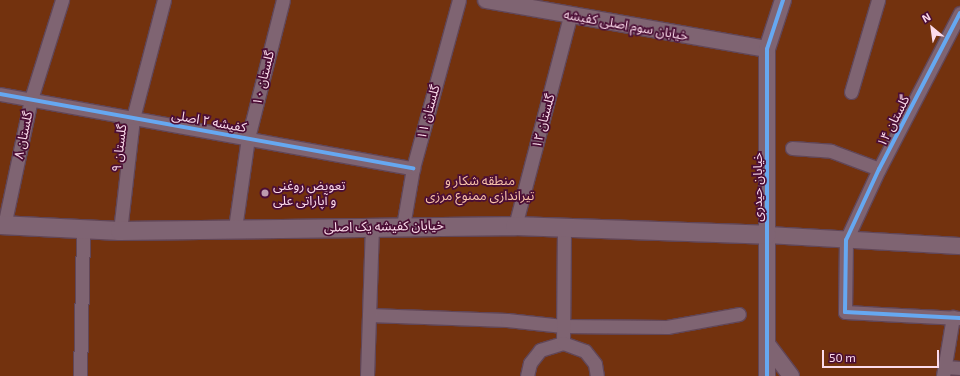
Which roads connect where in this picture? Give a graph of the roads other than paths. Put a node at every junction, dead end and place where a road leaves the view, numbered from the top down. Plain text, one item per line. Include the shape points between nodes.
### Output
1 (62, 0) edge
2 (164, 0) edge
3 (283, 0) edge
4 (459, 0) edge
5 (486, 0) edge
6 (783, 0) edge
7 (878, 0) edge
8 (960, 13) edge
9 (570, 16) junction
10 (767, 49) junction
11 (851, 92) dead end
12 (0, 94) edge
13 (31, 99) junction
14 (133, 118) junction
15 (248, 138) junction
16 (792, 148) dead end
17 (414, 168) junction
18 (879, 169) junction
19 (2, 226) edge
20 (372, 226) junction
21 (403, 226) junction
22 (515, 226) junction
23 (235, 228) junction
24 (564, 228) junction
25 (83, 230) junction
26 (120, 231) junction
27 (767, 235) junction
28 (846, 240) junction
29 (960, 246) edge
30 (739, 314) dead end
31 (369, 315) junction
32 (957, 318) edge
33 (563, 326) junction
34 (563, 343) junction
35 (767, 344) junction
36 (960, 368) edge
37 (944, 371) edge
38 (80, 376) edge
39 (367, 376) edge
40 (527, 376) edge
41 (597, 376) edge
42 (767, 376) edge
43 (791, 376) edge

1 - 13 street, گلستان ۸
2 - 14 street, گلستان ۹
3 - 15 street, گلستان ۱۰
4 - 17 street, گلستان ۱۱
5 - 9 street, خیابان سوم اصلی کفیشه
6 - 10 street, خیابان حیدری
7 - 11 street
8 - 18 street, گلستان ۱۴
9 - 10 street, خیابان سوم اصلی کفیشه
9 - 22 street, گلستان ۱۲
10 - 27 street, خیابان حیدری
12 - 13 street, کفیشه ۲ اصلی
13 - 14 street, کفیشه ۲ اصلی
13 - 19 street, گلستان ۸
14 - 15 street, کفیشه ۲ اصلی
14 - 26 street, گلستان ۹
15 - 17 street, کفیشه ۲ اصلی
15 - 23 street, گلستان ۱۰
16 - 18 street via 831,151
17 - 21 street, گلستان ۱۱
18 - 28 street, گلستان ۱۴
19 - 25 main road, خیابان کفیشه یک اصلی
20 - 21 main road, خیابان کفیشه یک اصلی
20 - 23 main road, خیابان کفیشه یک اصلی
20 - 31 street
21 - 22 main road, خیابان کفیشه یک اصلی
22 - 24 main road, خیابان کفیشه یک اصلی
23 - 26 main road, خیابان کفیشه یک اصلی
24 - 27 main road, خیابان کفیشه یک اصلی
24 - 33 street
25 - 26 main road, خیابان کفیشه یک اصلی
25 - 38 street
27 - 28 street
27 - 35 street, خیابان حیدری
28 - 29 street
28 - 32 street via 845,312
30 - 33 street via 667,327
31 - 33 street via 507,320
31 - 39 street
32 - 37 street
33 - 34 street
34 - 40 street via 540,350 530,363
34 - 41 street via 585,351 595,364
35 - 42 street, خیابان حیدری
35 - 43 street
36 - 37 street

